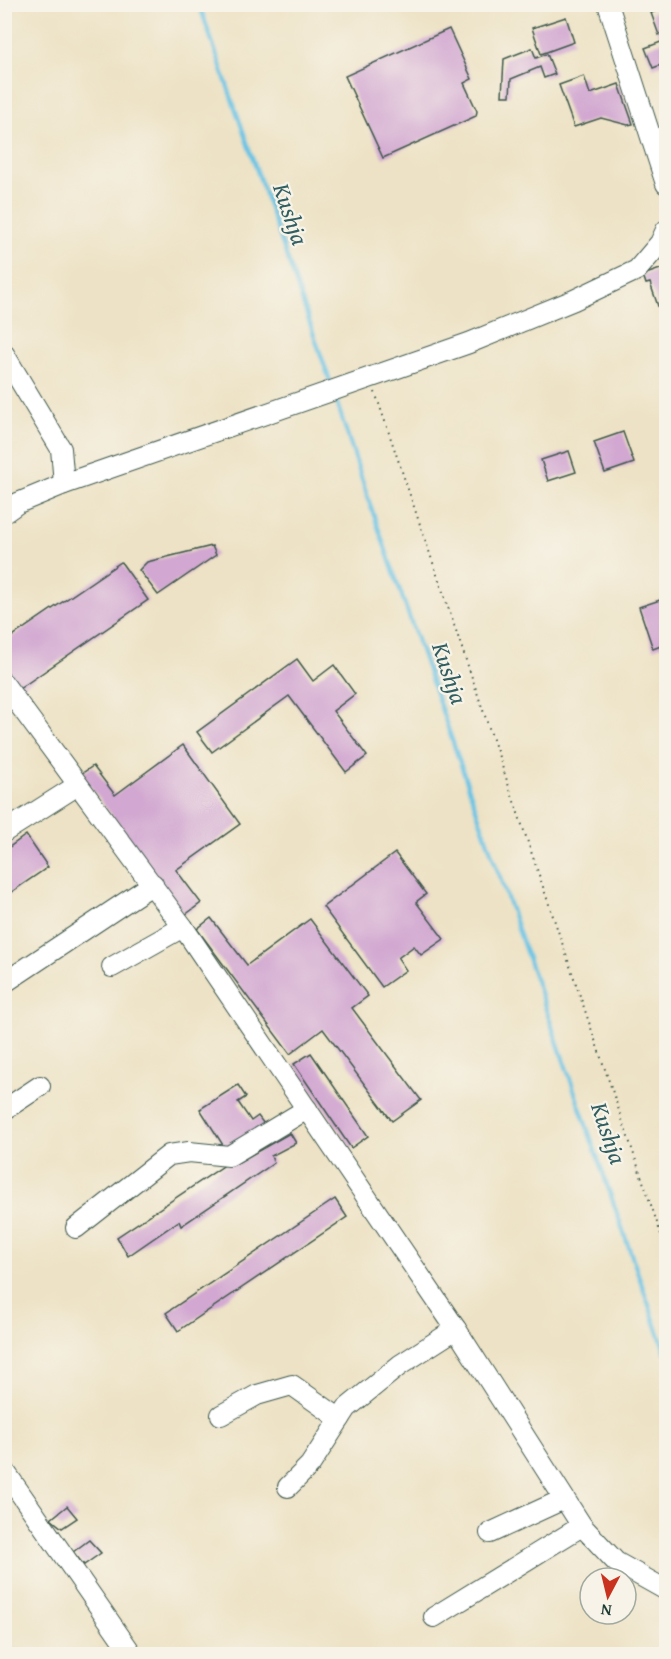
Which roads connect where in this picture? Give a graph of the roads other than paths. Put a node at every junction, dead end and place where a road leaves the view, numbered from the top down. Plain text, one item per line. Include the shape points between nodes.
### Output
1 (608, 4) edge
2 (666, 184) edge
3 (666, 230) edge
4 (4, 354) edge
5 (61, 449) junction
6 (92, 475) junction
7 (64, 484) junction
8 (4, 513) edge
9 (4, 684) edge
10 (78, 784) junction
11 (4, 832) edge
12 (153, 884) junction
13 (183, 927) junction
14 (112, 967) dead end
15 (4, 983) edge
16 (40, 1086) dead end
17 (307, 1109) junction
18 (4, 1110) edge
19 (76, 1228) dead end
20 (456, 1329) junction
21 (221, 1415) dead end
22 (340, 1419) junction
23 (4, 1470) edge
24 (288, 1487) dead end
25 (564, 1499) junction
26 (582, 1526) junction
27 (490, 1533) dead end
28 (666, 1590) edge
29 (434, 1617) dead end
30 (132, 1654) edge

1 - 2 street
3 - 6 street via 637,270 574,300 469,343
4 - 5 street
5 - 6 street
5 - 7 street
6 - 7 street
7 - 8 street
9 - 10 street
10 - 11 street
10 - 12 street
12 - 13 street
12 - 15 street
13 - 14 street
13 - 17 street
16 - 18 street
17 - 19 street via 230,1156 189,1152 169,1155
17 - 20 street
20 - 22 street via 400,1365 347,1408
20 - 25 street
21 - 22 street via 256,1395 292,1385
22 - 24 street via 310,1466
23 - 30 street
25 - 26 street
25 - 27 street
26 - 28 street via 616,1562
26 - 29 street

